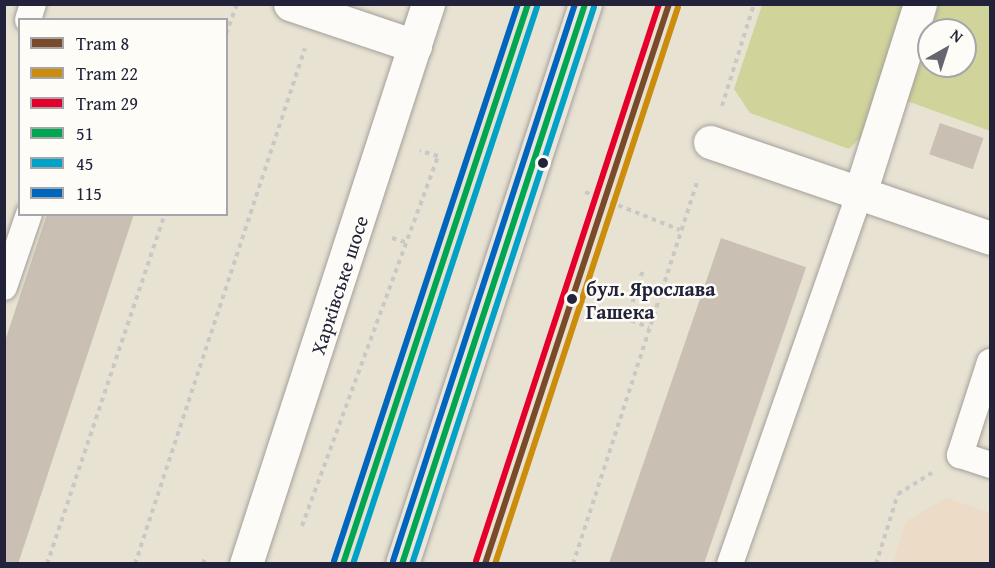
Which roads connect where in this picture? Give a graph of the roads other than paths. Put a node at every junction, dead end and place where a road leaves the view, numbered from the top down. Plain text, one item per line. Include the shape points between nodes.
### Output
1 (428, 4) edge
2 (585, 4) edge
3 (920, 4) edge
4 (303, 9) edge
5 (415, 46) junction
6 (710, 142) road end
7 (860, 193) junction
8 (28, 216) edge
9 (990, 238) edge
10 (4, 287) edge
11 (990, 362) edge
12 (990, 465) edge
13 (246, 564) edge
14 (402, 564) edge
15 (730, 564) edge

1 - 5 street, Харківське шосе
2 - 14 main road
3 - 7 street
4 - 5 street
5 - 13 street, Харківське шосе
6 - 7 street
7 - 9 street
7 - 15 lane
8 - 10 lane
11 - 12 lane via 960,455

